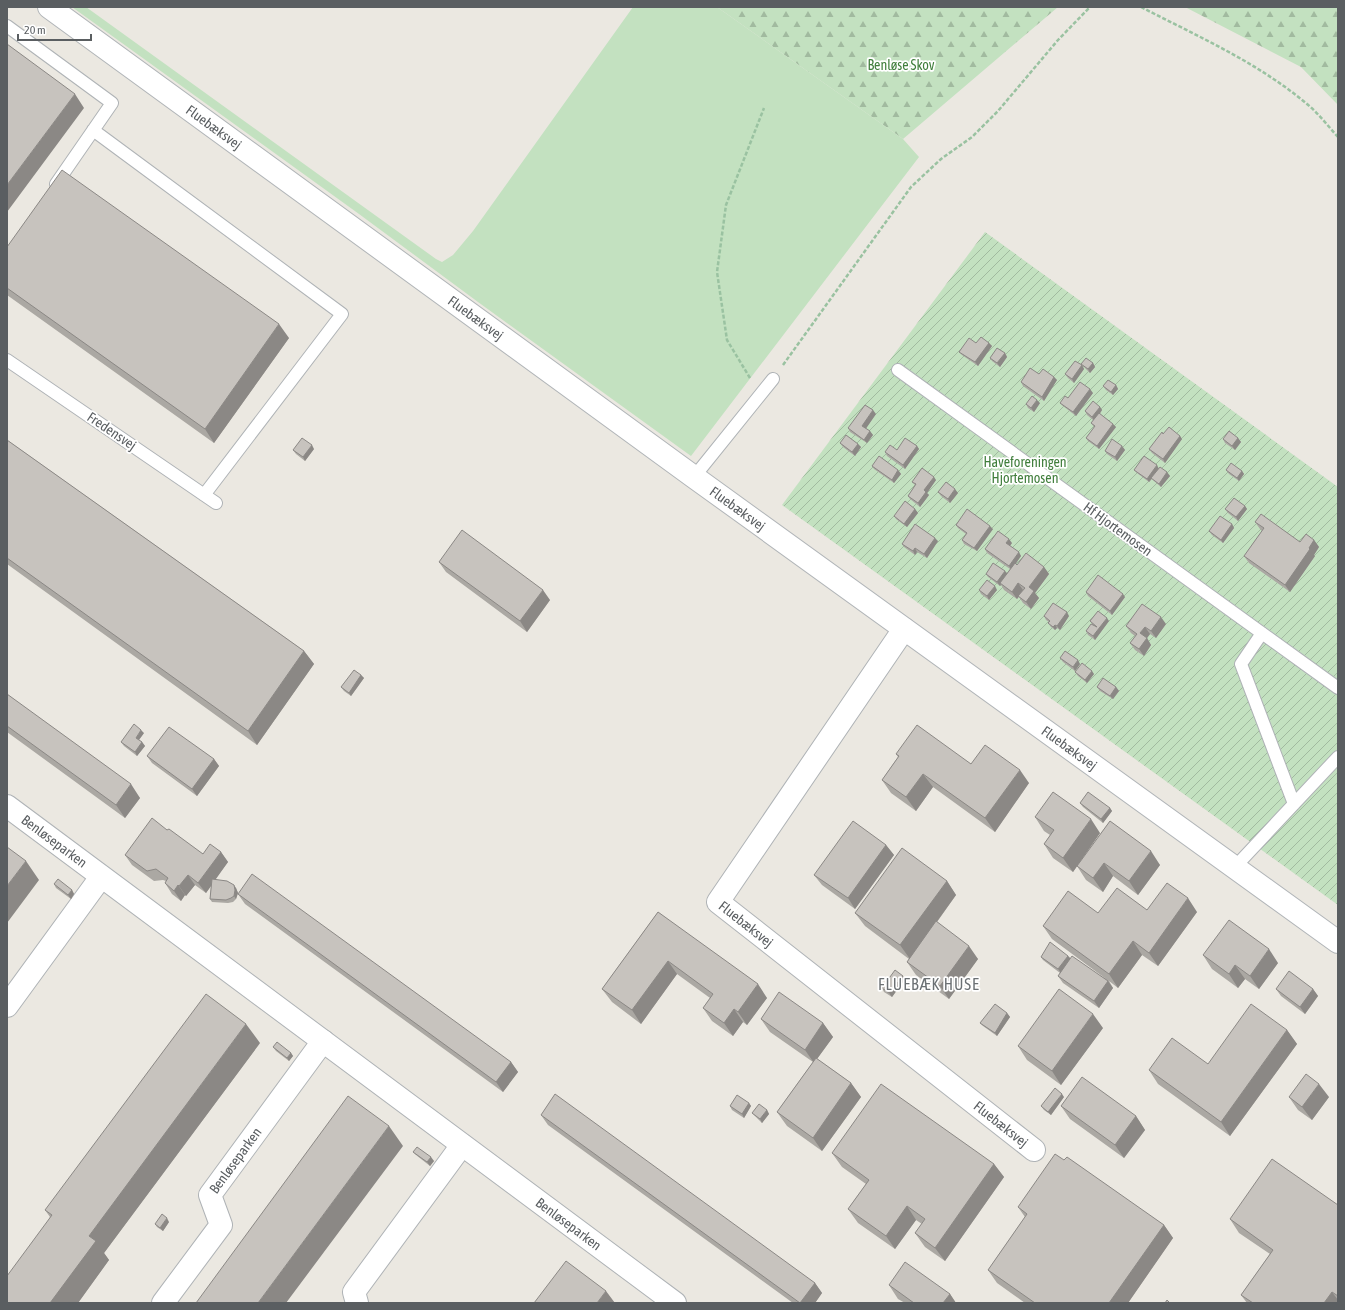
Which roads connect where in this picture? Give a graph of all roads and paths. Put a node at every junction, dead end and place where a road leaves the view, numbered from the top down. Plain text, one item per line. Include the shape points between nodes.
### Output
1 (49, 7) edge
2 (1090, 7) edge
3 (1141, 7) edge
4 (7, 26) edge
5 (764, 108) dead end
6 (94, 130) junction
7 (1338, 137) edge
8 (48, 195) edge
9 (7, 360) edge
10 (898, 370) dead end
11 (769, 384) junction
12 (694, 477) junction
13 (204, 495) junction
14 (216, 503) dead end
15 (904, 628) junction
16 (1262, 633) junction
17 (1338, 688) edge
18 (1338, 757) edge
19 (1294, 804) junction
20 (7, 806) edge
21 (1234, 868) junction
22 (101, 877) junction
23 (1338, 942) edge
24 (7, 1006) edge
25 (323, 1041) junction
26 (462, 1145) junction
27 (1034, 1150) dead end
28 (163, 1303) edge
29 (357, 1303) edge
30 (675, 1303) edge

1 - 12 street, Fluebæksvej
2 - 11 path via 1058,40 998,111 972,137 941,159 911,186
3 - 7 path via 1267,74 1308,104
4 - 6 lane via 112,103
5 - 11 path via 726,205 717,272 727,340 750,378
6 - 8 lane
6 - 13 lane via 342,314
9 - 13 lane, Fredensvej
10 - 16 lane, Hf Hjortemosen
11 - 12 lane
12 - 15 street, Fluebæksvej
13 - 14 lane, Fredensvej
15 - 21 street, Fluebæksvej
15 - 27 street, Fluebæksvej via 718,902
16 - 17 lane, Hf Hjortemosen
16 - 19 lane via 1241,664
18 - 19 lane
19 - 21 lane
20 - 22 street, Benløseparken
21 - 23 street, Fluebæksvej
22 - 24 street, Benløseparken
22 - 25 street, Benløseparken
25 - 26 street, Benløseparken
25 - 28 street, Benløseparken via 210,1195 221,1225
26 - 29 street via 354,1292
26 - 30 street, Benløseparken

